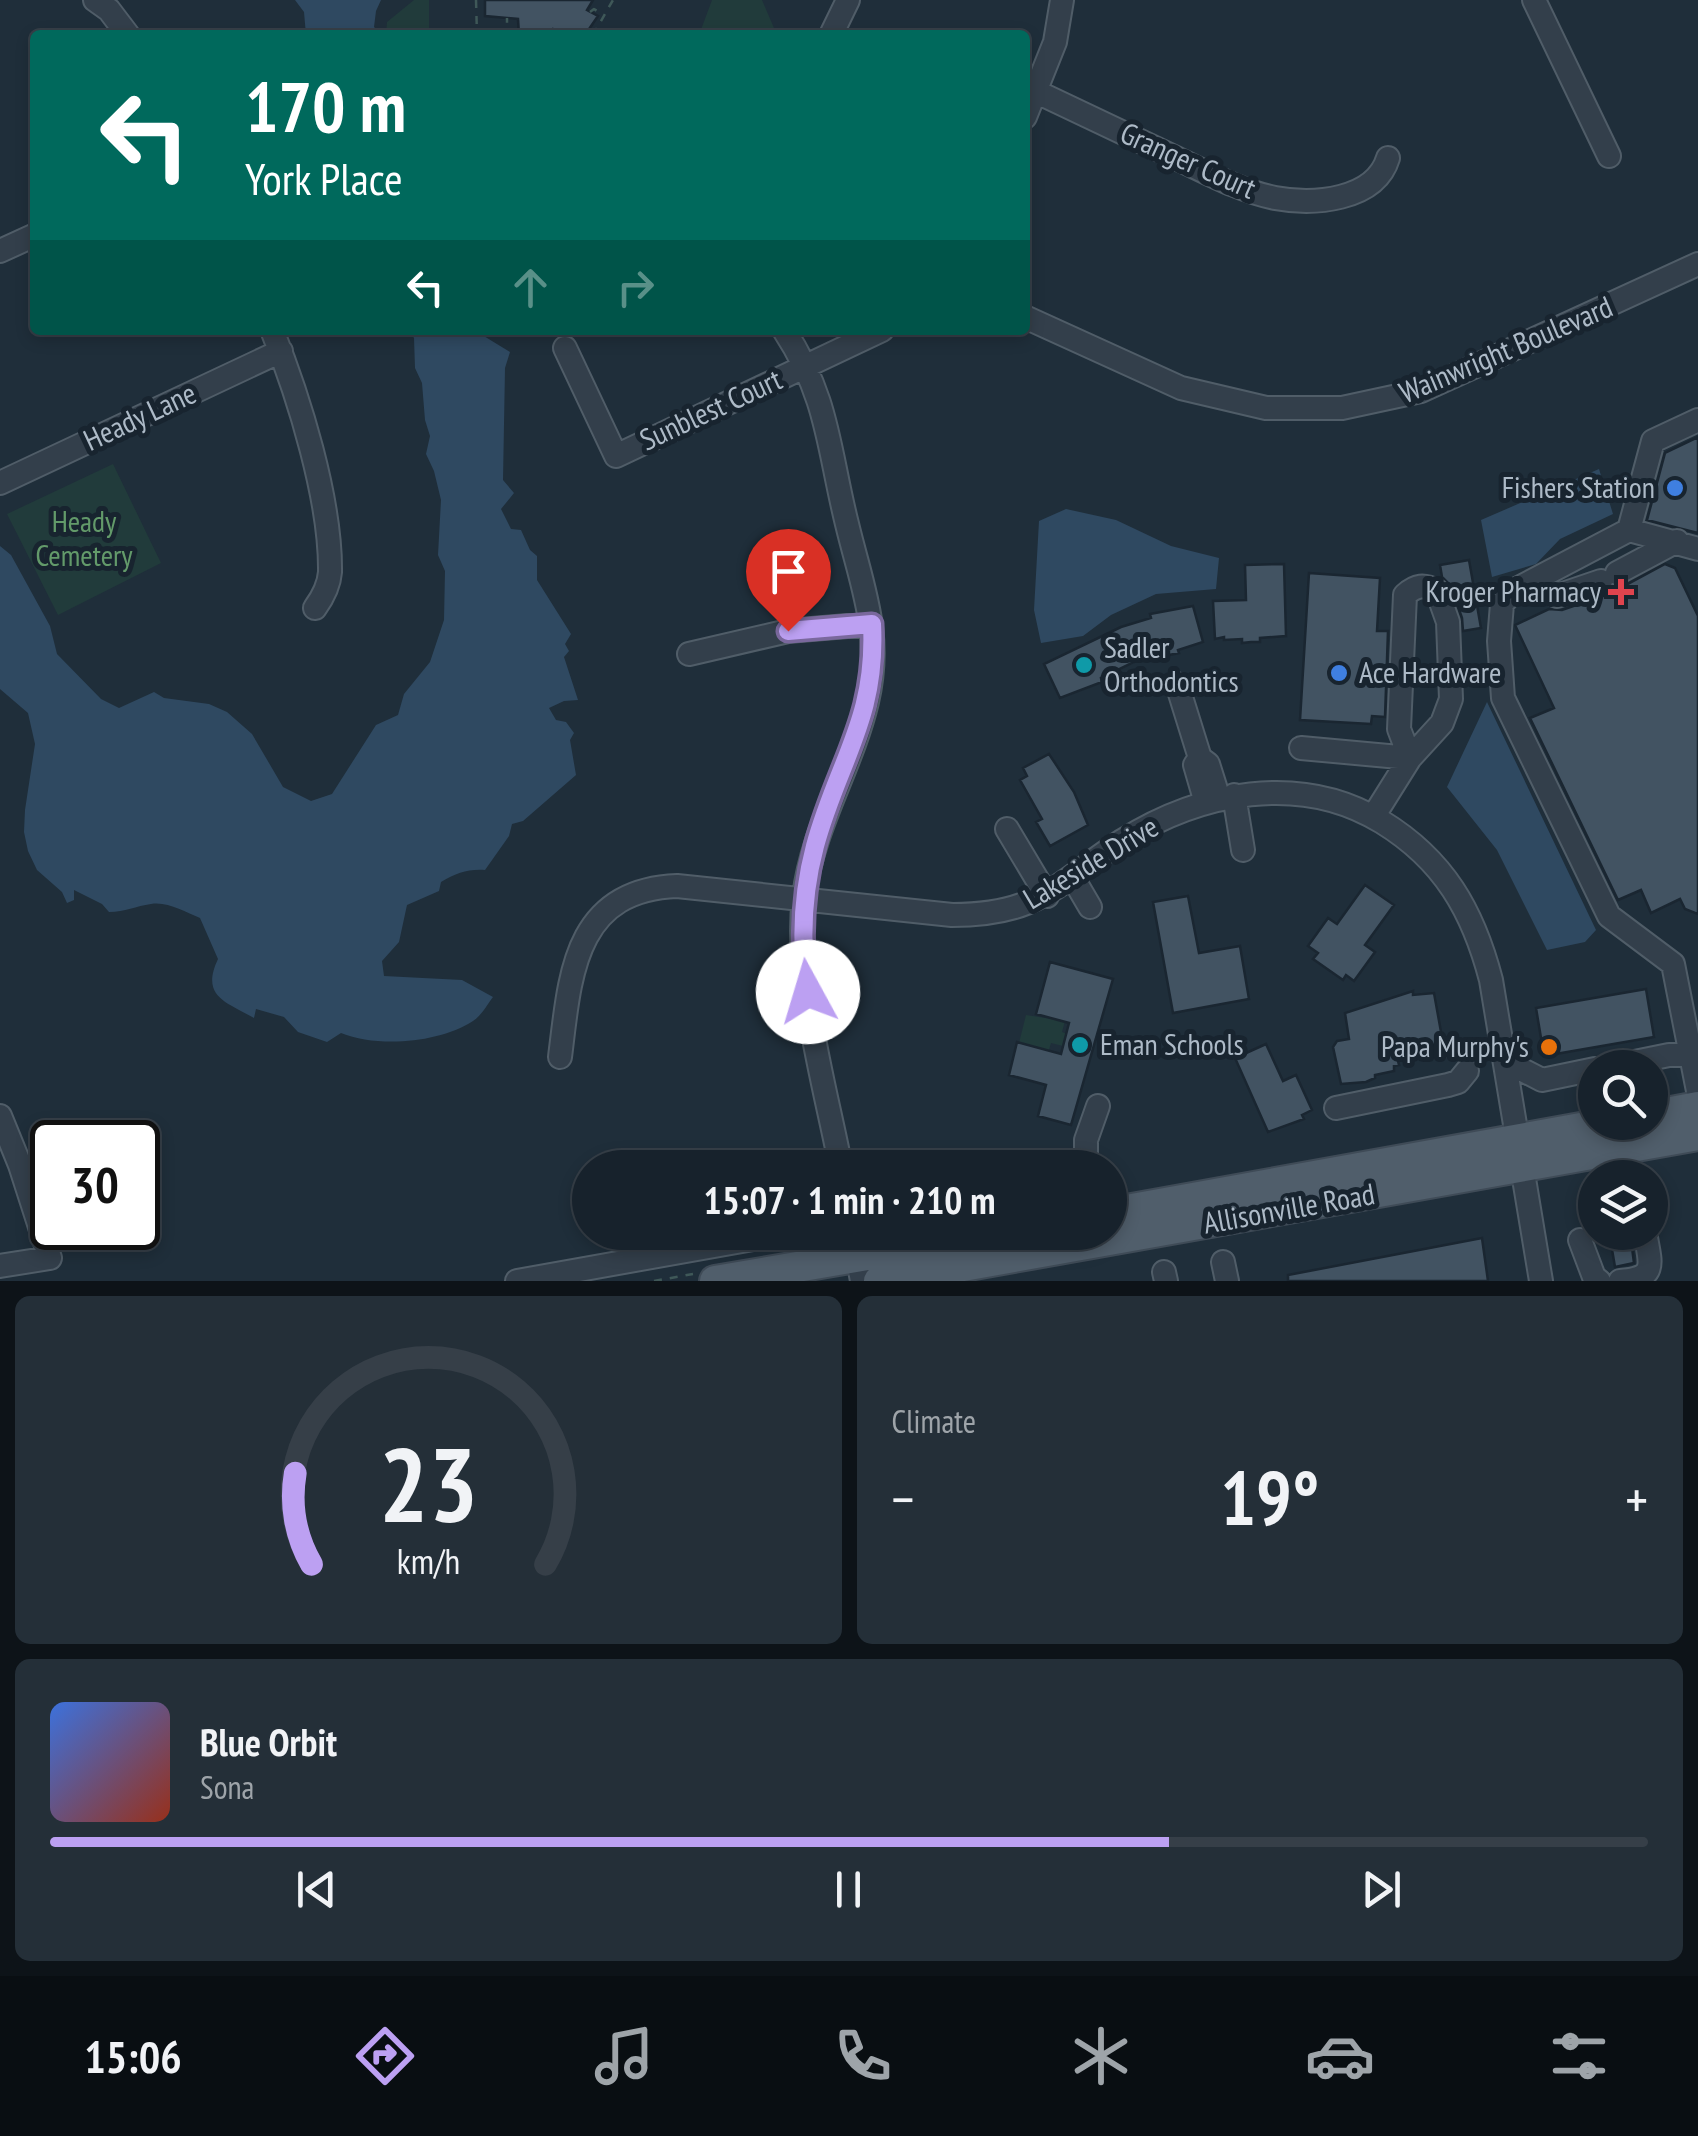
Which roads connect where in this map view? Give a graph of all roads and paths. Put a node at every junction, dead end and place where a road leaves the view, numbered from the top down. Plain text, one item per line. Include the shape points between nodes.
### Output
1 (95, 0) edge
2 (476, 0) edge
3 (613, 0) edge
4 (848, 0) edge
5 (1062, 0) edge
6 (1534, 0) edge
7 (477, 6) junction
8 (485, 6) dead end
9 (590, 12) dead end
10 (604, 16) junction
11 (508, 18) dead end
12 (124, 30) edge
13 (477, 30) edge
14 (503, 30) edge
15 (596, 30) edge
16 (833, 30) edge
17 (1037, 92) junction
18 (1030, 107) edge
19 (1609, 156) dead end
20 (1388, 158) dead end
21 (30, 237) edge
22 (0, 251) edge
23 (1698, 264) edge
24 (1030, 319) edge
25 (787, 335) edge
26 (871, 335) edge
27 (276, 341) edge
28 (565, 348) dead end
29 (806, 365) junction
30 (1698, 420) edge
31 (0, 482) edge
32 (1629, 530) junction
33 (1688, 546) edge
34 (1527, 584) junction
35 (315, 608) dead end
36 (872, 624) junction
37 (689, 654) dead end
38 (1177, 684) dead end
39 (1301, 748) dead end
40 (1410, 758) junction
41 (1220, 799) junction
42 (1373, 817) junction
43 (1007, 829) dead end
44 (1243, 850) dead end
45 (1073, 878) junction
46 (1047, 896) junction
47 (804, 897) junction
48 (1090, 907) dead end
49 (1668, 1056) edge
50 (1694, 1056) edge
51 (560, 1058) dead end
52 (1505, 1061) junction
53 (1467, 1071) dead end
54 (1578, 1073) edge
55 (1698, 1091) edge
56 (1098, 1106) dead end
57 (1698, 1107) edge
58 (1336, 1108) dead end
59 (1668, 1113) edge
60 (0, 1116) edge
61 (1578, 1131) edge
62 (1698, 1136) edge
63 (1518, 1145) junction
64 (838, 1150) edge
65 (1086, 1150) edge
66 (1127, 1211) edge
67 (691, 1250) edge
68 (898, 1250) edge
69 (1584, 1250) edge
70 (1648, 1250) edge
71 (858, 1257) edge
72 (0, 1266) edge
73 (517, 1281) edge
74 (715, 1281) edge
75 (879, 1281) edge
76 (1541, 1281) edge
77 (1600, 1281) edge
78 (1620, 1281) edge

1 - 12 street
2 - 7 path
3 - 10 path
4 - 16 street
5 - 17 street
6 - 19 street
7 - 8 path
7 - 13 path
9 - 10 path
10 - 15 path
11 - 14 path
17 - 18 street
17 - 20 street, Granger Court via 1226,182 1275,198 1349,194 1377,176
21 - 22 street
23 - 24 street, Wainwright Boulevard via 1420,392 1321,410 1256,406 1181,388
25 - 29 street
26 - 29 street
27 - 31 street, Heady Lane
27 - 35 street via 311,450 327,544 328,580
28 - 29 street, Sunblest Court via 616,456
29 - 36 street via 827,422
30 - 32 street via 1653,441
32 - 33 street
32 - 34 street
33 - 34 street via 1557,596
34 - 50 street via 1502,604 1503,698 1609,916 1673,964
36 - 37 street via 788,631
36 - 47 street via 868,700
38 - 41 street
39 - 40 street
40 - 40 street via 1442,723 1451,699 1448,622 1437,592 1427,586 1405,596 1399,729
40 - 42 street
41 - 42 street, Lakeside Drive via 1308,795
41 - 44 street
41 - 45 street, Lakeside Drive via 1150,826
42 - 52 street, Lakeside Drive via 1430,858 1458,896 1479,935
43 - 46 street
45 - 46 street, Lakeside Drive
45 - 48 street
46 - 47 street, Lakeside Drive via 980,915
47 - 51 street, Lakeside Drive via 677,886 620,900 596,921 576,956
47 - 64 street via 804,967
49 - 50 street
50 - 55 street
52 - 54 street via 1542,1080
52 - 63 street, Lakeside Drive
53 - 58 street via 1448,1085
56 - 65 street
57 - 59 main road
60 - 72 street via 50,1258
61 - 63 main road, Allisonville Road
62 - 63 main road, Allisonville Road
63 - 66 main road, Allisonville Road
63 - 75 main road, Allisonville Road
63 - 76 street, Lakeside Drive
67 - 73 street
68 - 71 main road
69 - 77 street
70 - 78 street via 1647,1274
71 - 74 main road

